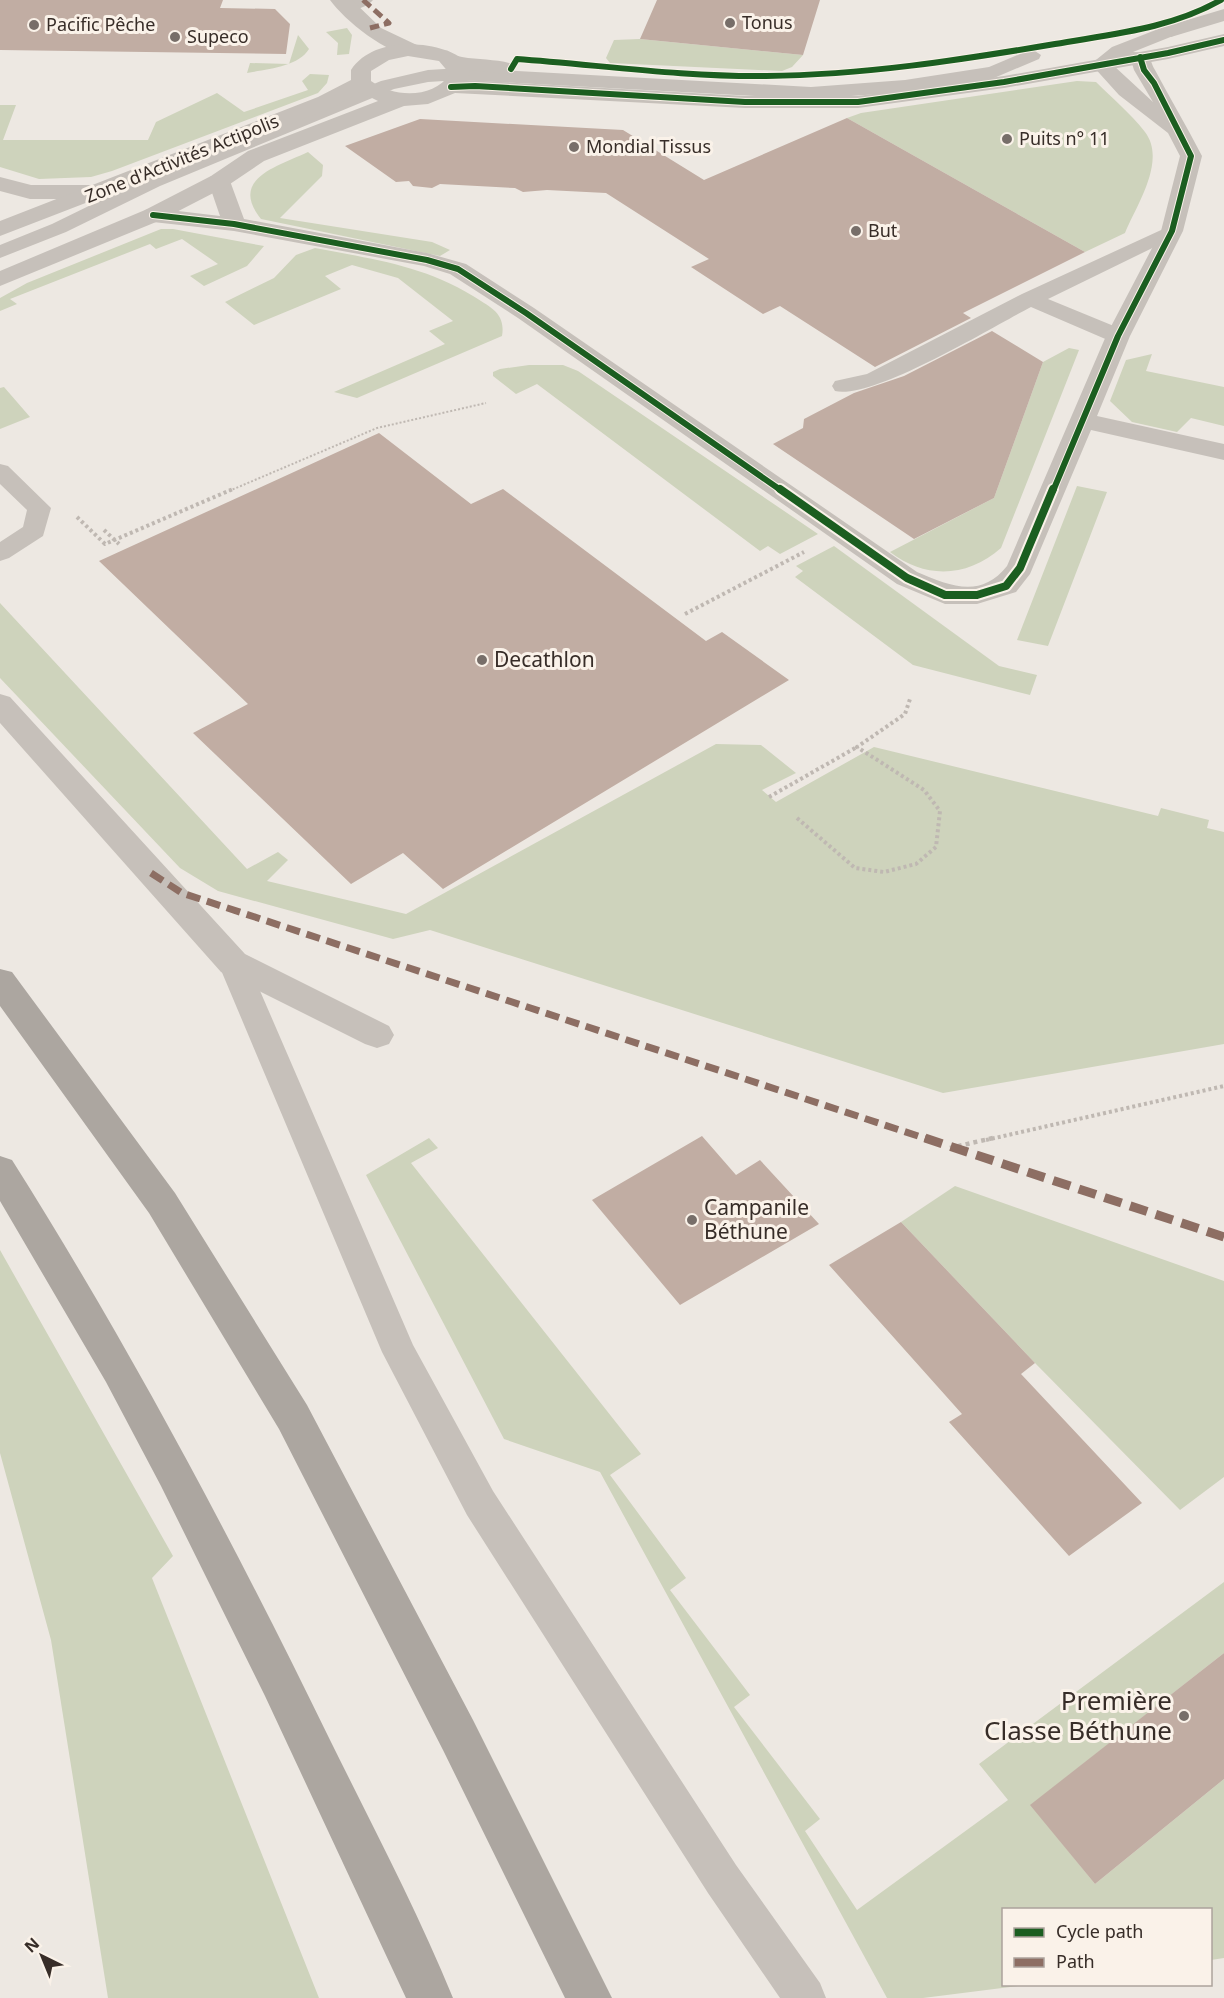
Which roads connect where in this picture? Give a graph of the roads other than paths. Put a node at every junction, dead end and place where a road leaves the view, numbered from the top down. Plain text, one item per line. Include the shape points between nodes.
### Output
1 (350, 2) edge
2 (1224, 15) edge
3 (374, 32) junction
4 (1166, 32) junction
5 (1224, 40) edge
6 (414, 51) junction
7 (376, 57) junction
8 (1140, 57) junction
9 (1101, 64) junction
10 (455, 74) junction
11 (563, 76) junction
12 (367, 88) junction
13 (541, 91) junction
14 (402, 99) junction
15 (1180, 134) junction
16 (256, 156) junction
17 (219, 182) junction
18 (0, 184) edge
19 (99, 192) junction
20 (153, 214) junction
21 (234, 224) junction
22 (59, 228) junction
23 (0, 229) edge
24 (1172, 231) junction
25 (0, 252) edge
26 (0, 279) edge
27 (1030, 299) junction
28 (1118, 336) junction
29 (843, 386) dead end
30 (1083, 420) junction
31 (1224, 452) edge
32 (0, 471) edge
33 (0, 553) edge
34 (0, 704) edge
35 (233, 963) junction
36 (0, 981) edge
37 (377, 1035) dead end
38 (0, 1170) edge
39 (429, 1998) edge
40 (589, 1998) edge
41 (805, 1998) edge

1 - 3 street
2 - 4 street
3 - 6 street
3 - 7 street
4 - 9 street via 1119,51
4 - 11 street via 858,84 743,84
5 - 8 street
6 - 7 street
6 - 10 street via 443,55
7 - 12 street via 361,70 359,77
8 - 9 street
8 - 15 street
9 - 13 street via 858,102 784,104
9 - 15 street via 1126,91
10 - 11 street
10 - 12 lane
10 - 13 street
10 - 14 street via 437,94
11 - 13 lane via 554,87
12 - 14 street
12 - 19 street, Zone d'Activités Actipolis
12 - 22 lane
14 - 16 street, Zone d'Activités Actipolis
15 - 24 street via 1191,156
16 - 17 street, Zone d'Activités Actipolis
16 - 22 lane via 90,221
17 - 20 street, Zone d'Activités Actipolis
17 - 21 street
18 - 19 street via 30,192
19 - 23 street, Zone d'Activités Actipolis
20 - 21 street
20 - 26 street, Zone d'Activités Actipolis
21 - 30 street via 458,269 907,578 945,595 976,595 1006,586 1020,568
22 - 25 lane
24 - 27 lane
24 - 28 street
27 - 28 lane
27 - 29 lane via 874,379
28 - 30 street
30 - 31 street
32 - 33 lane via 39,508 34,531
34 - 35 street
35 - 37 street
35 - 41 lane via 399,1352 480,1503 722,1879
36 - 40 highway via 162,1203 293,1417
38 - 39 highway via 145,1414 322,1768

